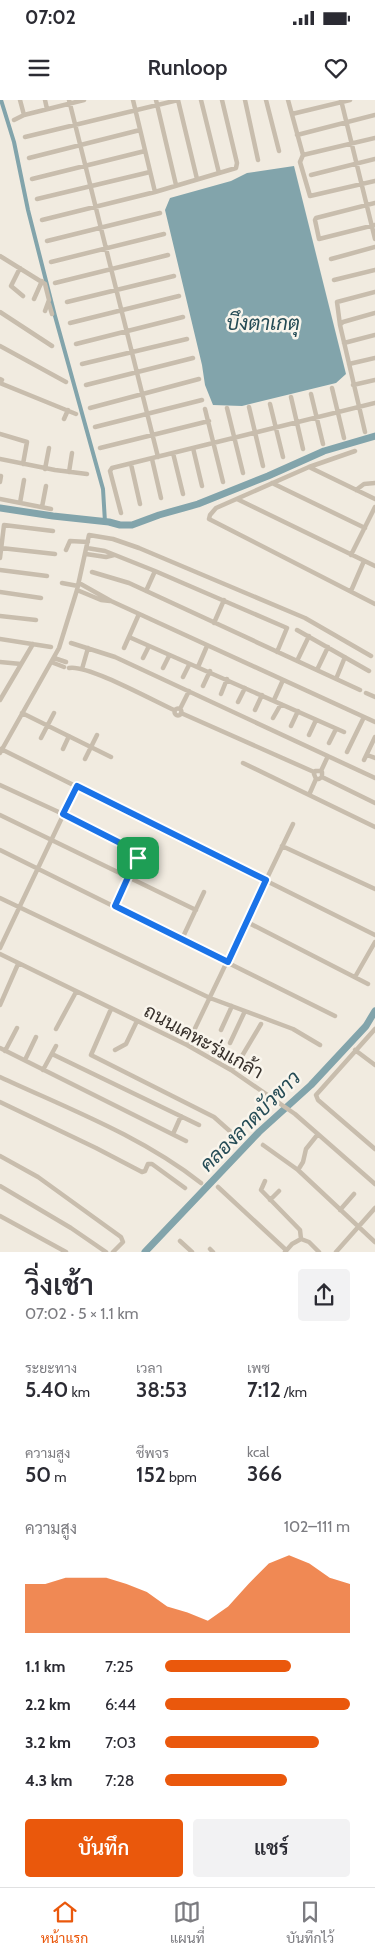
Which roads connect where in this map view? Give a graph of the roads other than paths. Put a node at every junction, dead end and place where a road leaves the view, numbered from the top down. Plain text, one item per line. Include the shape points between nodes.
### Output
1 (20, 100) edge
2 (44, 100) edge
3 (84, 100) edge
4 (133, 100) edge
5 (178, 100) edge
6 (201, 100) edge
7 (222, 100) edge
8 (245, 100) edge
9 (266, 100) edge
10 (288, 100) edge
11 (350, 100) edge
12 (341, 101) edge
13 (70, 102) edge
14 (157, 102) edge
15 (47, 109) junction
16 (135, 110) junction
17 (292, 114) junction
18 (24, 115) junction
19 (375, 115) edge
20 (14, 120) dead end
21 (347, 122) junction
22 (75, 124) junction
23 (140, 130) junction
24 (297, 135) junction
25 (25, 137) dead end
26 (375, 138) edge
27 (352, 144) junction
28 (80, 145) junction
29 (145, 151) junction
30 (278, 151) dead end
31 (303, 155) junction
32 (29, 158) dead end
33 (375, 159) edge
34 (258, 160) dead end
35 (357, 164) junction
36 (85, 165) junction
37 (150, 172) junction
38 (219, 173) junction
39 (310, 175) dead end
40 (32, 179) dead end
41 (197, 179) junction
42 (375, 181) edge
43 (362, 184) junction
44 (176, 185) junction
45 (90, 186) junction
46 (155, 192) junction
47 (37, 199) dead end
48 (375, 203) edge
49 (367, 205) junction
50 (95, 207) junction
51 (160, 213) dead end
52 (42, 220) dead end
53 (373, 226) edge
54 (100, 228) junction
55 (164, 234) dead end
56 (375, 239) edge
57 (47, 241) dead end
58 (375, 247) edge
59 (106, 248) junction
60 (168, 255) dead end
61 (0, 256) edge
62 (331, 259) dead end
63 (51, 262) dead end
64 (20, 268) junction
65 (111, 269) junction
66 (375, 270) edge
67 (174, 276) dead end
68 (334, 280) dead end
69 (42, 281) junction
70 (55, 283) dead end
71 (116, 290) junction
72 (375, 292) edge
73 (23, 296) dead end
74 (179, 296) dead end
75 (34, 299) dead end
76 (67, 302) dead end
77 (48, 303) junction
78 (121, 310) junction
79 (45, 311) dead end
80 (0, 312) edge
81 (375, 313) edge
82 (52, 314) dead end
83 (183, 317) dead end
84 (70, 323) dead end
85 (340, 325) junction
86 (126, 331) junction
87 (375, 335) edge
88 (187, 339) dead end
89 (344, 343) junction
90 (76, 344) dead end
91 (0, 346) edge
92 (52, 346) dead end
93 (132, 352) junction
94 (193, 358) dead end
95 (375, 358) edge
96 (82, 364) dead end
97 (349, 364) junction
98 (137, 373) junction
99 (198, 379) dead end
100 (375, 380) edge
101 (1, 381) edge
102 (66, 382) dead end
103 (86, 385) dead end
104 (353, 385) junction
105 (332, 388) dead end
106 (142, 394) junction
107 (311, 394) dead end
108 (291, 397) dead end
109 (202, 400) dead end
110 (270, 404) dead end
111 (375, 404) edge
112 (249, 407) dead end
113 (90, 408) dead end
114 (227, 408) dead end
115 (359, 408) junction
116 (68, 410) junction
117 (205, 410) dead end
118 (338, 413) junction
119 (76, 414) dead end
120 (147, 414) junction
121 (317, 418) junction
122 (64, 419) dead end
123 (208, 421) junction
124 (297, 423) junction
125 (96, 427) dead end
126 (276, 428) junction
127 (365, 432) dead end
128 (255, 433) junction
129 (0, 434) edge
130 (152, 435) junction
131 (235, 438) junction
132 (344, 438) dead end
133 (214, 443) junction
134 (324, 444) dead end
135 (49, 448) dead end
136 (100, 448) dead end
137 (193, 448) junction
138 (303, 449) dead end
139 (355, 451) dead end
140 (72, 453) dead end
141 (173, 453) junction
142 (158, 457) junction
143 (283, 457) dead end
144 (0, 459) edge
145 (152, 459) junction
146 (23, 464) junction
147 (131, 464) junction
148 (263, 466) dead end
149 (308, 467) junction
150 (45, 469) junction
151 (68, 472) junction
152 (243, 473) dead end
153 (87, 474) dead end
154 (24, 480) dead end
155 (223, 482) dead end
156 (272, 483) junction
157 (375, 483) edge
158 (46, 486) dead end
159 (202, 486) dead end
160 (356, 490) junction
161 (183, 494) dead end
162 (162, 498) dead end
163 (0, 499) edge
164 (237, 499) junction
165 (375, 499) edge
166 (20, 503) junction
167 (140, 504) dead end
168 (42, 507) junction
169 (375, 507) edge
170 (51, 509) dead end
171 (121, 513) dead end
172 (5, 518) dead end
173 (4, 525) junction
174 (365, 528) junction
175 (53, 531) dead end
176 (88, 542) junction
177 (1, 548) junction
178 (66, 550) dead end
179 (86, 551) junction
180 (55, 554) dead end
181 (351, 555) junction
182 (0, 558) edge
183 (364, 561) junction
184 (375, 566) edge
185 (0, 570) edge
186 (155, 570) junction
187 (92, 572) dead end
188 (47, 576) dead end
189 (62, 583) dead end
190 (78, 586) junction
191 (146, 591) junction
192 (351, 591) junction
193 (0, 592) edge
194 (42, 598) dead end
195 (224, 600) junction
196 (111, 601) junction
197 (375, 604) edge
198 (139, 614) junction
199 (0, 616) edge
200 (36, 620) dead end
201 (214, 623) junction
202 (297, 630) dead end
203 (309, 636) junction
204 (129, 637) junction
205 (0, 639) edge
206 (71, 643) dead end
207 (33, 644) junction
208 (149, 646) junction
209 (207, 646) junction
210 (51, 647) dead end
211 (328, 647) junction
212 (88, 648) junction
213 (124, 648) dead end
214 (277, 652) junction
215 (169, 656) junction
216 (371, 656) dead end
217 (345, 657) junction
218 (143, 658) dead end
219 (52, 660) junction
220 (297, 661) junction
221 (0, 662) edge
222 (21, 664) junction
223 (189, 665) junction
224 (198, 667) junction
225 (163, 668) dead end
226 (82, 669) junction
227 (317, 670) junction
228 (210, 671) junction
229 (369, 671) dead end
230 (184, 677) dead end
231 (336, 679) junction
232 (227, 680) junction
233 (283, 680) junction
234 (203, 686) dead end
235 (245, 688) junction
236 (360, 690) dead end
237 (189, 691) junction
238 (366, 693) dead end
239 (221, 694) dead end
240 (262, 696) junction
241 (375, 697) edge
242 (0, 700) edge
243 (274, 700) junction
244 (238, 702) dead end
245 (280, 704) junction
246 (255, 710) dead end
247 (181, 711) junction
248 (298, 711) junction
249 (22, 713) junction
250 (54, 713) dead end
251 (364, 717) junction
252 (273, 718) dead end
253 (316, 720) junction
254 (375, 722) edge
255 (47, 725) junction
256 (291, 726) dead end
257 (336, 729) junction
258 (344, 732) dead end
259 (97, 735) dead end
260 (309, 735) dead end
261 (69, 736) junction
262 (375, 737) edge
263 (41, 738) dead end
264 (329, 743) dead end
265 (91, 747) junction
266 (63, 749) dead end
267 (1, 750) edge
268 (347, 752) dead end
269 (328, 756) junction
270 (111, 757) dead end
271 (375, 758) edge
272 (85, 759) dead end
273 (243, 763) dead end
274 (320, 771) junction
275 (314, 772) junction
276 (322, 777) junction
277 (375, 778) edge
278 (316, 779) junction
279 (0, 785) edge
280 (77, 786) junction
281 (309, 795) junction
282 (375, 803) edge
283 (63, 814) junction
284 (0, 815) edge
285 (293, 824) dead end
286 (375, 827) edge
287 (51, 840) junction
288 (282, 846) junction
289 (0, 850) edge
290 (37, 868) junction
291 (128, 878) junction
292 (266, 880) junction
293 (375, 889) edge
294 (204, 892) dead end
295 (0, 898) edge
296 (115, 906) junction
297 (19, 907) junction
298 (196, 910) junction
299 (246, 922) junction
300 (375, 934) edge
301 (2, 936) edge
302 (182, 939) junction
303 (375, 942) edge
304 (0, 948) edge
305 (0, 954) edge
306 (228, 962) junction
307 (18, 964) junction
308 (355, 977) junction
309 (368, 984) dead end
310 (76, 992) junction
311 (210, 998) junction
312 (0, 1005) edge
313 (232, 1006) junction
314 (111, 1009) junction
315 (245, 1011) junction
316 (335, 1016) dead end
317 (136, 1021) junction
318 (261, 1024) dead end
319 (17, 1028) dead end
320 (56, 1029) dead end
321 (375, 1029) edge
322 (221, 1030) dead end
323 (36, 1037) dead end
324 (230, 1043) dead end
325 (187, 1045) junction
326 (56, 1046) dead end
327 (320, 1046) dead end
328 (0, 1048) edge
329 (115, 1050) dead end
330 (355, 1050) junction
331 (5, 1051) junction
332 (52, 1054) junction
333 (25, 1060) junction
334 (375, 1065) edge
335 (44, 1070) junction
336 (231, 1070) junction
337 (0, 1077) edge
338 (0, 1102) edge
339 (181, 1116) junction
340 (199, 1125) dead end
341 (232, 1133) dead end
342 (173, 1134) junction
343 (318, 1134) junction
344 (186, 1141) dead end
345 (263, 1145) dead end
346 (375, 1149) edge
347 (2, 1157) edge
348 (0, 1165) edge
349 (298, 1170) junction
350 (265, 1181) dead end
351 (201, 1183) dead end
352 (375, 1184) edge
353 (0, 1186) edge
354 (185, 1188) dead end
355 (218, 1188) dead end
356 (279, 1191) dead end
357 (354, 1194) dead end
358 (270, 1200) junction
359 (375, 1208) edge
360 (340, 1210) junction
361 (0, 1216) edge
362 (358, 1227) junction
363 (301, 1239) junction
364 (180, 1240) dead end
365 (375, 1242) edge
366 (285, 1251) edge
367 (66, 1252) edge
368 (106, 1252) edge
369 (113, 1252) edge
370 (192, 1252) edge
371 (319, 1252) edge
372 (336, 1252) edge

1 - 18 street
2 - 15 street
3 - 13 street
4 - 16 street
5 - 14 street
5 - 41 street
6 - 38 street
7 - 38 street via 238,165 233,170
8 - 34 street
9 - 30 street
10 - 17 street
11 - 12 street
12 - 17 street
12 - 21 street
13 - 15 street
13 - 22 street
14 - 16 street
14 - 44 street
15 - 18 street
16 - 22 street
16 - 23 street
17 - 24 street
18 - 20 street
19 - 21 street
21 - 24 street
21 - 27 street
22 - 25 street
22 - 28 street
23 - 28 street
23 - 29 street
24 - 31 street
26 - 27 street
27 - 31 street
27 - 35 street
28 - 32 street
28 - 36 street
29 - 36 street
29 - 37 street
31 - 43 street via 300,162 310,196
33 - 35 street
35 - 39 street
35 - 43 street
36 - 40 street
36 - 45 street
37 - 45 street
37 - 46 street
38 - 41 street
41 - 44 street
42 - 43 street
43 - 49 street
44 - 46 street
45 - 47 street
45 - 50 street
46 - 50 street
48 - 49 street
49 - 53 street
49 - 53 street via 316,218 318,237
50 - 52 street
50 - 54 street
51 - 54 street
53 - 56 street
54 - 57 street
54 - 59 street
55 - 59 street
58 - 62 street
59 - 63 street
59 - 65 street
60 - 65 street
61 - 64 street
64 - 69 street
64 - 73 street via 11,286
65 - 70 street
65 - 71 street
66 - 68 street
67 - 71 street
69 - 75 street
69 - 77 street via 47,287
71 - 76 street
71 - 78 street
72 - 85 street via 337,302
74 - 78 street
77 - 79 street
77 - 82 street
78 - 84 street
78 - 86 street
80 - 92 street
81 - 85 street
83 - 86 street
85 - 89 street
86 - 90 street
86 - 93 street
87 - 89 street
88 - 93 street
89 - 97 street
91 - 102 street
93 - 96 street
93 - 98 street
94 - 98 street
95 - 97 street
97 - 104 street
98 - 103 street
98 - 106 street
99 - 106 street
100 - 104 street
101 - 116 street
104 - 115 street
105 - 118 street
106 - 113 street
106 - 120 street
107 - 121 street
108 - 124 street
109 - 120 street
110 - 126 street
111 - 115 street
112 - 128 street
114 - 131 street
115 - 118 street
115 - 127 street
116 - 119 street
116 - 122 street
117 - 123 street
118 - 121 street
118 - 132 street
120 - 125 street
120 - 130 street
121 - 124 street
121 - 134 street
123 - 130 street
123 - 133 street
124 - 126 street
124 - 138 street
126 - 128 street
126 - 143 street
128 - 131 street
128 - 148 street
129 - 146 street via 27,442
130 - 136 street
130 - 142 street
131 - 133 street
131 - 152 street
133 - 137 street
133 - 155 street
135 - 150 street
137 - 141 street
137 - 159 street
139 - 149 street
140 - 151 street
141 - 142 street
141 - 161 street
142 - 145 street
144 - 146 street
145 - 147 street
145 - 162 street
146 - 150 street
147 - 167 street
147 - 171 street via 111,470
149 - 156 street
149 - 160 street
150 - 151 street
151 - 153 street
154 - 166 street
156 - 164 street
156 - 174 street
157 - 160 street via 364,484
158 - 168 street
160 - 165 street
163 - 166 street
164 - 181 street
164 - 192 street via 216,508 209,519
166 - 168 street
168 - 170 street
169 - 174 street
172 - 173 street
173 - 175 street
173 - 177 street
174 - 181 street
176 - 178 street via 70,541
176 - 179 street
176 - 216 street via 89,535 101,537 158,555 305,618
177 - 180 street
177 - 182 street
179 - 186 street via 105,551
179 - 190 street
181 - 183 street
183 - 184 street
183 - 192 street
185 - 188 street
186 - 191 street
186 - 195 street
187 - 191 street
189 - 190 street
190 - 196 street
190 - 196 street via 101,600
190 - 219 street
191 - 201 street
192 - 197 street
193 - 194 street
195 - 201 street
195 - 214 street via 287,628
196 - 198 street
198 - 204 street
198 - 209 street
199 - 200 street
201 - 214 street
202 - 203 street
203 - 211 street
203 - 220 street
204 - 208 street
204 - 213 street
205 - 207 street
206 - 212 street
207 - 210 street
207 - 222 street
208 - 215 street
208 - 218 street
209 - 224 street
209 - 233 street
211 - 217 street
211 - 227 street
212 - 226 street
212 - 237 street
214 - 220 street
215 - 223 street
215 - 225 street
217 - 229 street
217 - 231 street
219 - 226 street
219 - 249 street
220 - 227 street
221 - 222 street
222 - 242 street
223 - 224 street
223 - 230 street
224 - 228 street
226 - 247 street
227 - 231 street
228 - 232 street
228 - 234 street
231 - 236 street
232 - 235 street
232 - 239 street
233 - 243 street
233 - 251 street
235 - 240 street
235 - 244 street
237 - 247 street
237 - 269 street
238 - 241 street
240 - 243 street
240 - 246 street
243 - 245 street
245 - 248 street
245 - 252 street
247 - 275 street
248 - 253 street
248 - 256 street
249 - 255 street
249 - 267 street
250 - 255 street
251 - 254 street
251 - 268 street
253 - 257 street
253 - 260 street
255 - 261 street
255 - 263 street
257 - 258 street
257 - 264 street
259 - 265 street
261 - 265 street
261 - 266 street
262 - 271 street via 366,757
265 - 270 street
265 - 272 street
267 - 280 street
269 - 274 street
269 - 277 street
273 - 281 street
274 - 275 street
274 - 276 street
275 - 278 street
276 - 278 street
276 - 282 street
278 - 281 street
279 - 283 street
280 - 283 street
280 - 292 street
281 - 286 street
283 - 287 street
283 - 291 street via 137,852 138,858
284 - 287 street
285 - 288 street
287 - 290 street
287 - 291 street
288 - 292 street
288 - 293 street
289 - 290 street
290 - 296 street
290 - 297 street
291 - 296 street
291 - 298 street
292 - 299 street
292 - 300 street
294 - 298 street
295 - 297 street
296 - 302 street
297 - 301 street
297 - 311 street
298 - 302 street
299 - 306 street
299 - 308 street
301 - 304 street
302 - 306 street
303 - 308 street
305 - 307 street, ถนนเคหะร่มเกล้า
306 - 311 street
306 - 316 street
307 - 310 street, ถนนเคหะร่มเกล้า
307 - 312 street
308 - 309 street
310 - 314 street, ถนนเคหะร่มเกล้า
310 - 320 street
311 - 313 street
311 - 325 street
313 - 315 street
313 - 322 street
314 - 317 street, ถนนเคหะร่มเกล้า
314 - 341 street via 91,1055 214,1117
315 - 324 street
315 - 327 street via 293,1029
317 - 325 street, ถนนเคหะร่มเกล้า
317 - 329 street via 126,1044
318 - 336 street
319 - 331 street
321 - 330 street
323 - 333 street
325 - 336 street, ถนนเคหะร่มเกล้า
326 - 332 street
328 - 331 street
330 - 334 street
330 - 346 street via 318,1091 316,1098
331 - 333 street
332 - 335 street
332 - 339 street
333 - 335 street
335 - 342 street
336 - 343 street, ถนนเคหะร่มเกล้า via 271,1096
337 - 351 street via 131,1138 173,1162
338 - 354 street via 142,1172 152,1164
339 - 340 street
339 - 342 street
342 - 344 street
343 - 349 street via 306,1149
343 - 352 street, ถนนเคหะร่มเกล้า
345 - 349 street
347 - 348 street
347 - 369 street via 38,1177 122,1237 123,1242
349 - 360 street
350 - 358 street via 261,1190
353 - 368 street
355 - 366 street
356 - 358 street
357 - 360 street
358 - 363 street via 300,1230
359 - 362 street
360 - 362 street
361 - 367 street
362 - 365 street
362 - 372 street
363 - 366 street
363 - 371 street
364 - 370 street

